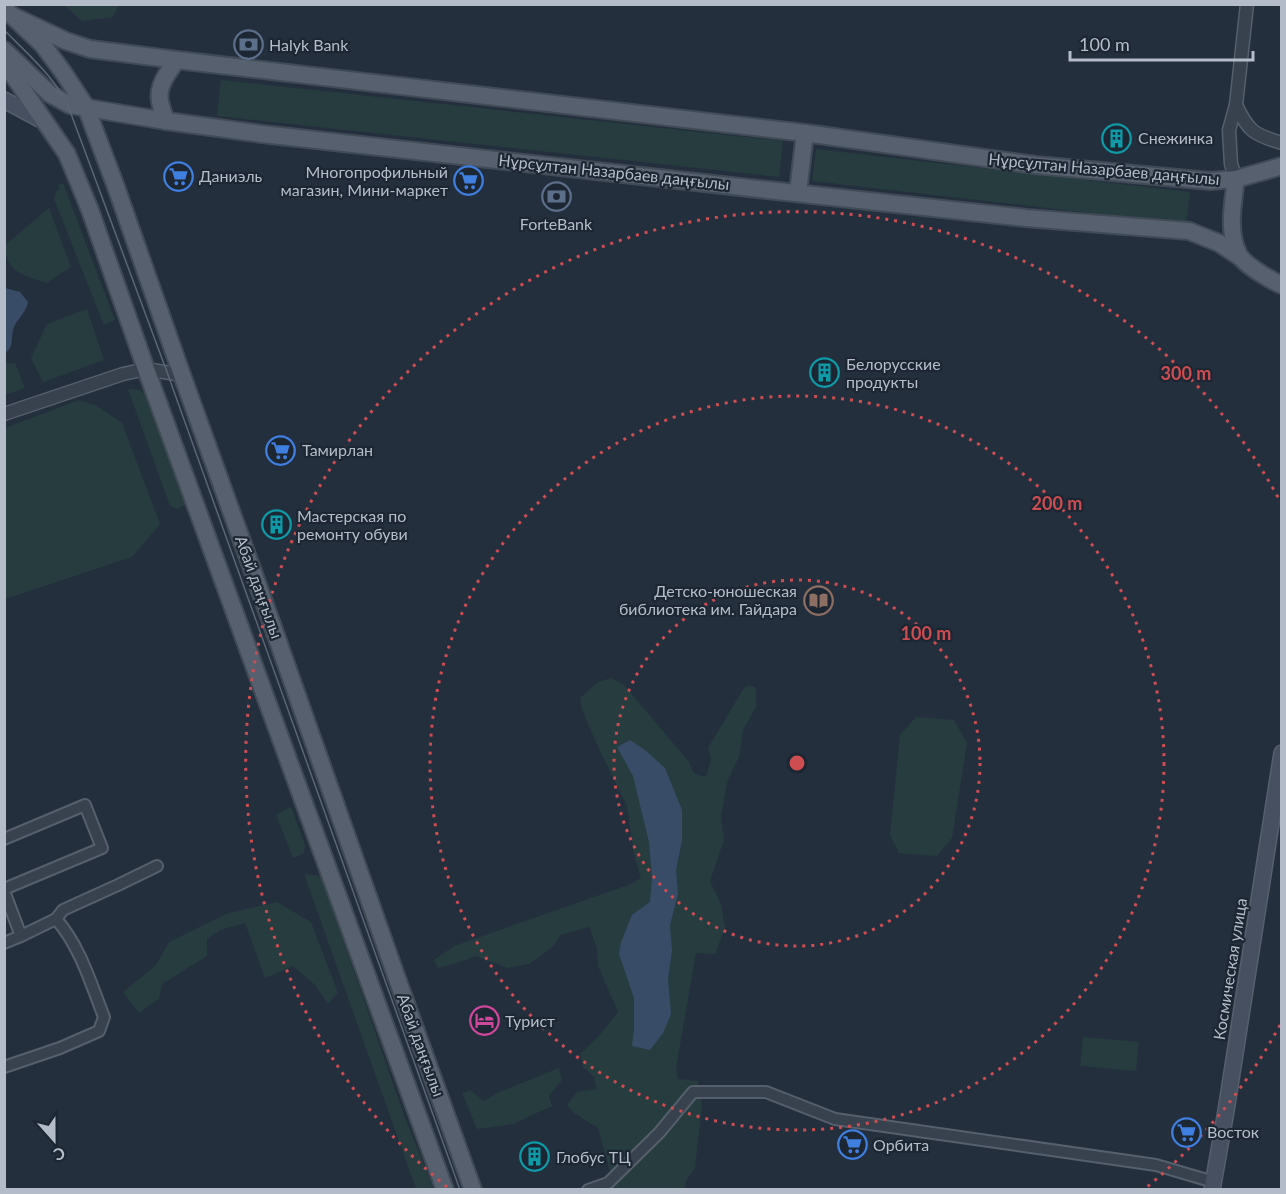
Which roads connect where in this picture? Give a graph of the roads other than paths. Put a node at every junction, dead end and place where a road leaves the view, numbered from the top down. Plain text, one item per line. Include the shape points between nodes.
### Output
1 (1247, 4) edge
2 (9, 12) edge
3 (4, 50) edge
4 (177, 60) junction
5 (4, 62) edge
6 (4, 100) edge
7 (1236, 105) junction
8 (86, 107) junction
9 (166, 121) junction
10 (45, 122) junction
11 (805, 133) junction
12 (1281, 142) edge
13 (1281, 166) edge
14 (1236, 179) junction
15 (798, 192) junction
16 (1240, 257) junction
17 (1281, 285) edge
18 (146, 369) junction
19 (182, 375) junction
20 (4, 414) edge
21 (1281, 753) edge
22 (4, 838) edge
23 (157, 866) dead end
24 (4, 890) edge
25 (56, 919) junction
26 (21, 936) junction
27 (4, 943) edge
28 (4, 1067) edge
29 (1213, 1186) edge
30 (445, 1190) edge
31 (473, 1190) edge
32 (588, 1190) edge

1 - 7 street
2 - 4 main road, Нұрсұлтан Назарбаев даңғылы via 90,49
2 - 8 main road, Абай даңғылы via 43,45
3 - 8 main road, Нұрсұлтан Назарбаев даңғылы via 50,94 70,105
4 - 9 main road via 161,86 159,100
4 - 11 main road, Нұрсұлтан Назарбаев даңғылы
5 - 10 main road, Абай даңғылы
6 - 10 main road
7 - 12 street via 1244,123 1258,135
7 - 14 street via 1229,130
8 - 9 main road, Нұрсұлтан Назарбаев даңғылы
8 - 19 main road, Абай даңғылы
9 - 15 main road, Нұрсұлтан Назарбаев даңғылы
10 - 18 main road, Абай даңғылы via 67,154 79,183
11 - 14 main road, Нұрсұлтан Назарбаев даңғылы via 1035,165 1210,181
11 - 15 main road
13 - 14 main road, Нұрсұлтан Назарбаев даңғылы
14 - 16 main road, Нұрсұлтан Назарбаев даңғылы via 1233,238
15 - 16 main road, Нұрсұлтан Назарбаев даңғылы via 1026,218 1189,231
16 - 17 main road, Нұрсұлтан Назарбаев даңғылы
18 - 19 street
18 - 20 street
18 - 30 main road, Абай даңғылы
19 - 31 main road, Абай даңғылы
21 - 29 main road, Космическая улица
22 - 24 street via 85,805 102,848
23 - 25 street via 63,910
24 - 26 street
25 - 26 street
25 - 28 street via 66,930 86,970 104,1017 102,1025 99,1031 60,1048
26 - 27 street
29 - 32 street via 1156,1166 835,1119 766,1092 693,1092 659,1133 608,1183

